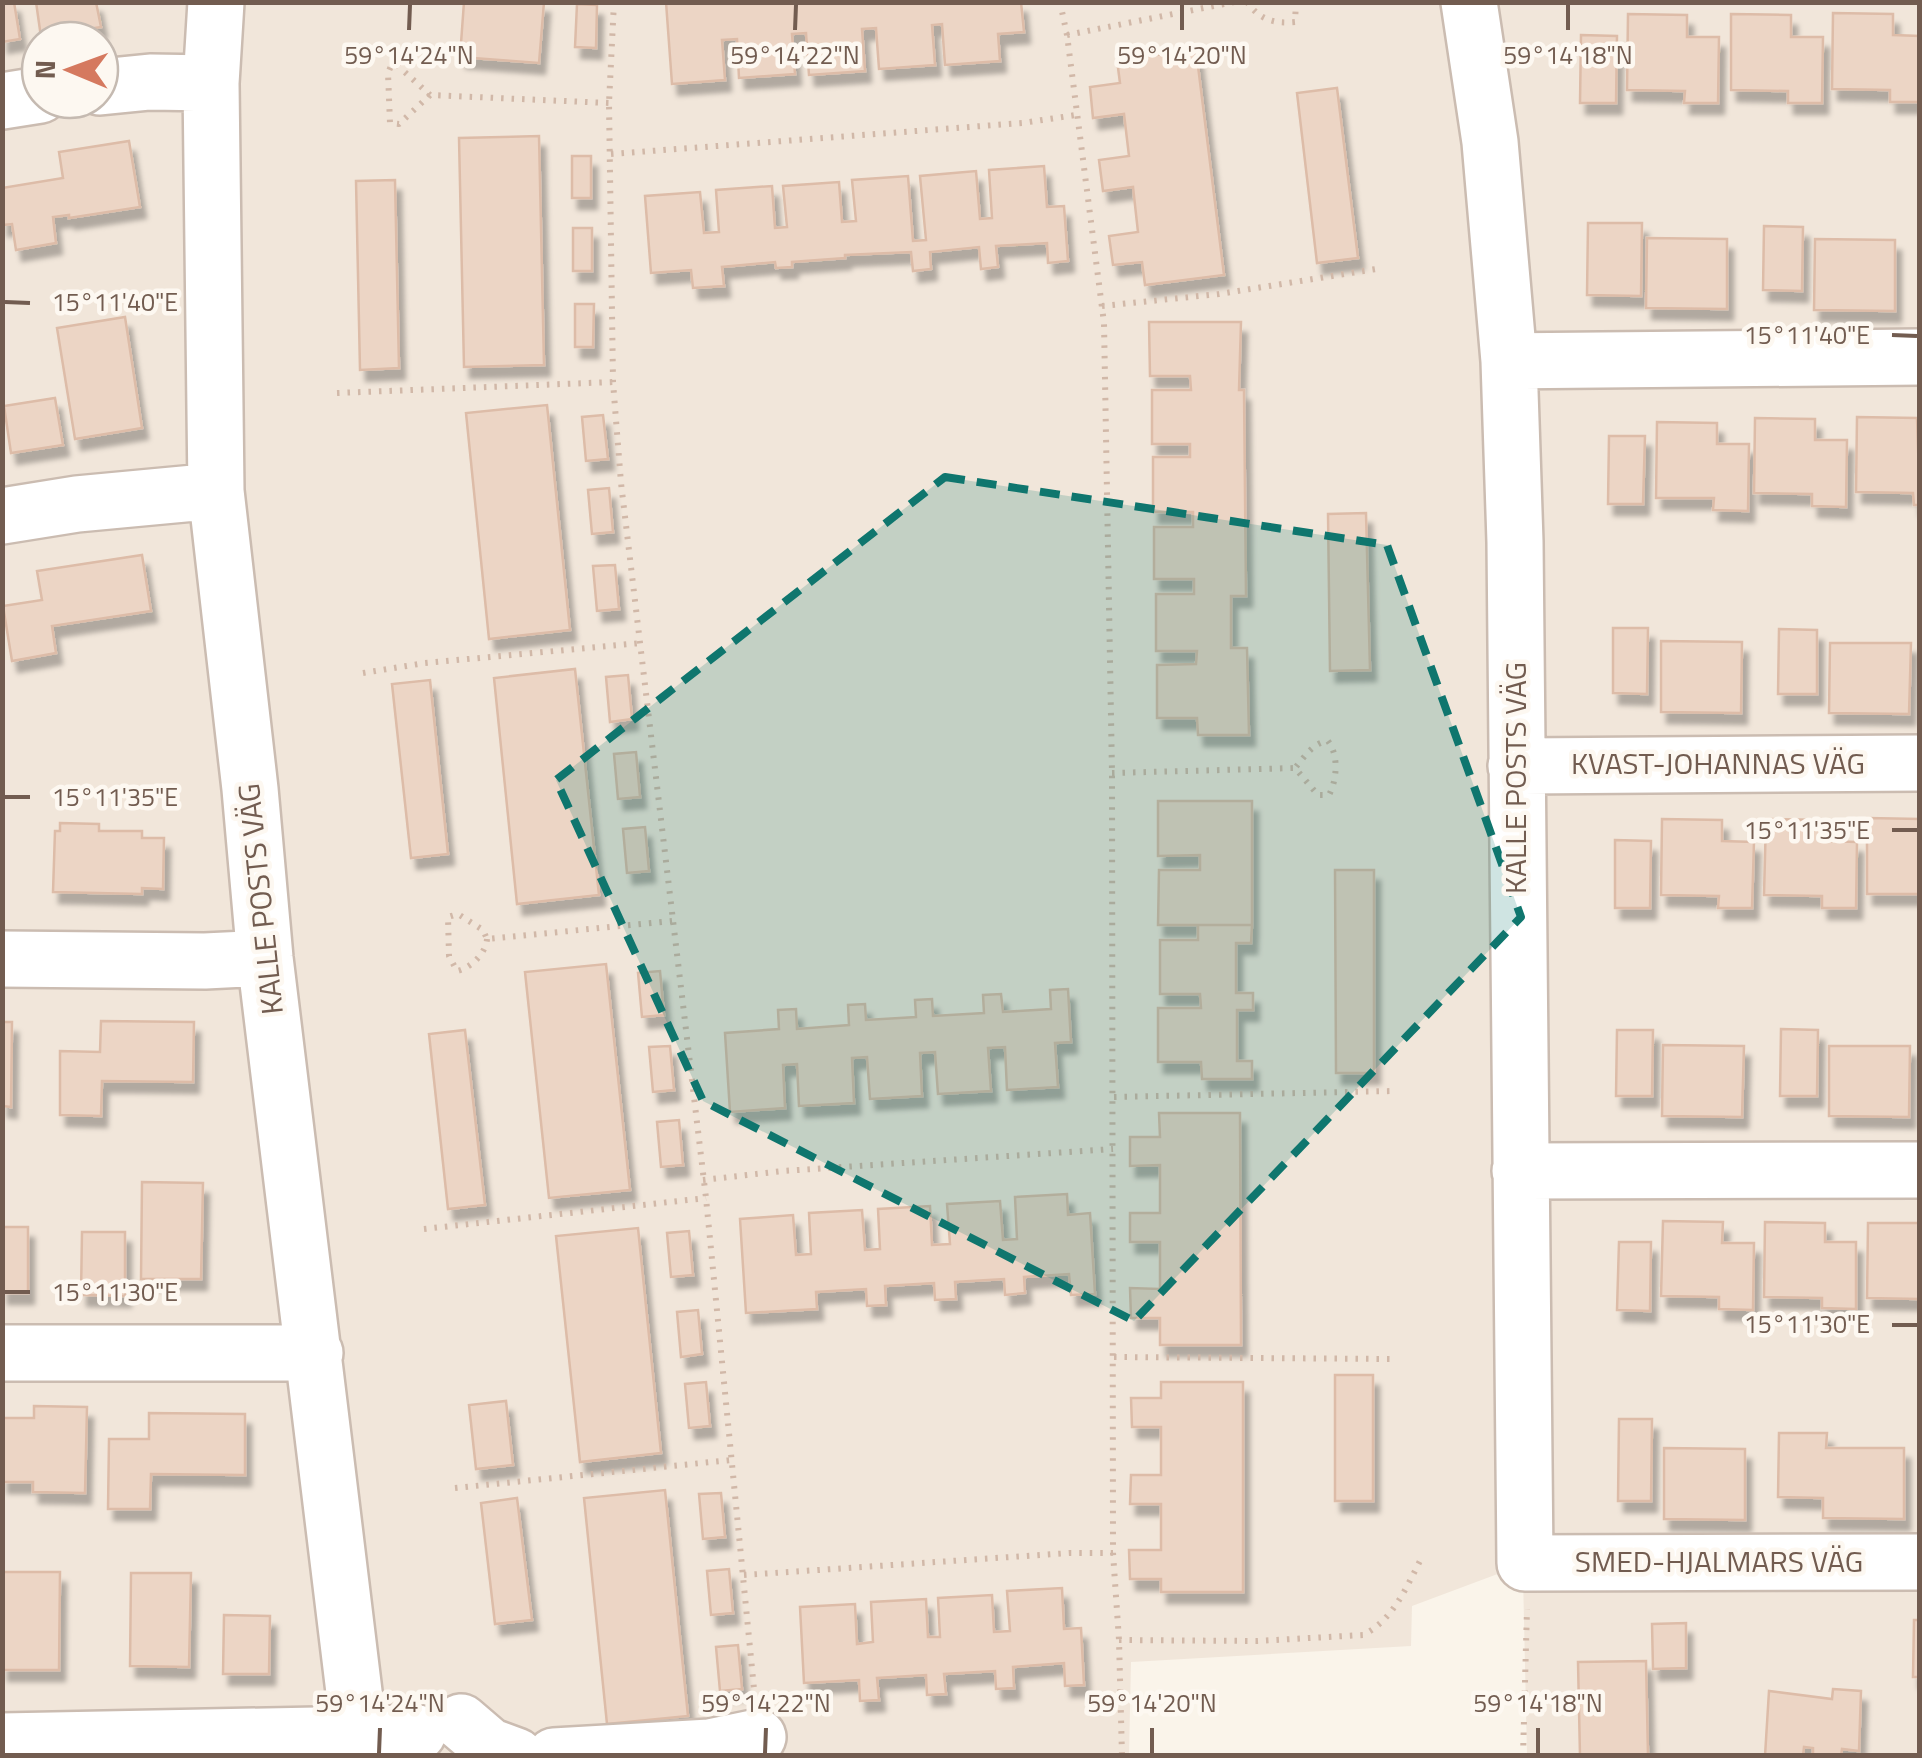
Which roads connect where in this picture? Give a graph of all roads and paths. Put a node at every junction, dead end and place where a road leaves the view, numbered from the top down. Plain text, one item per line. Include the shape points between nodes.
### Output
1 (216, 2) edge
2 (614, 2) edge
3 (1060, 2) edge
4 (1234, 2) edge
5 (1247, 2) edge
6 (1296, 2) edge
7 (1469, 2) edge
8 (1067, 35) junction
9 (211, 83) junction
10 (120, 85) edge
11 (430, 96) junction
12 (609, 103) junction
13 (1076, 115) junction
14 (611, 154) junction
15 (1376, 269) dead end
16 (1102, 306) junction
17 (1920, 357) edge
18 (1509, 361) junction
19 (613, 382) junction
20 (337, 393) dead end
21 (216, 491) junction
22 (2, 516) edge
23 (641, 643) junction
24 (362, 673) dead end
25 (1920, 763) edge
26 (1516, 766) junction
27 (1295, 768) junction
28 (1112, 773) junction
29 (672, 921) junction
30 (487, 938) junction
31 (265, 958) junction
32 (2, 959) edge
33 (1393, 1092) dead end
34 (1114, 1097) junction
35 (1113, 1148) junction
36 (1920, 1170) edge
37 (1520, 1171) junction
38 (704, 1180) junction
39 (706, 1198) junction
40 (424, 1229) dead end
41 (2, 1353) edge
42 (314, 1353) junction
43 (1114, 1357) junction
44 (1391, 1358) dead end
45 (731, 1460) junction
46 (456, 1488) dead end
47 (1113, 1553) junction
48 (1420, 1559) dead end
49 (1920, 1562) edge
50 (744, 1575) junction
51 (1526, 1575) junction
52 (1120, 1640) junction
53 (359, 1734) junction
54 (758, 1737) joint
55 (2, 1741) edge
56 (516, 1756) edge
57 (554, 1756) edge
58 (1122, 1756) edge
59 (1523, 1756) edge

1 - 9 street, KALLE POSTS VÄG
2 - 12 path
3 - 8 path
4 - 8 path
5 - 6 path via 1278,23 1295,22
7 - 18 street, KALLE POSTS VÄG via 1490,142
8 - 13 path
9 - 10 street
9 - 21 street, KALLE POSTS VÄG
11 - 11 path via 398,64 391,66 390,123 398,124
11 - 12 path
12 - 14 path
13 - 14 path
13 - 16 path
14 - 19 path
15 - 16 path
16 - 28 path
17 - 18 street
18 - 26 street, KALLE POSTS VÄG
19 - 20 path
19 - 23 path
21 - 22 street
21 - 31 street, KALLE POSTS VÄG
23 - 24 path
23 - 29 path
25 - 26 street, KVAST-JOHANNAS VÄG
26 - 37 street, KALLE POSTS VÄG
27 - 27 path via 1318,795 1329,795 1334,780 1328,741
27 - 28 path
28 - 34 path
29 - 30 path
29 - 38 path
30 - 30 path via 458,914 448,917 449,956 457,971 480,956
31 - 32 street
31 - 42 street, KALLE POSTS VÄG
33 - 34 path
34 - 35 path
35 - 38 path
35 - 43 path
36 - 37 street
37 - 51 street, KALLE POSTS VÄG
38 - 39 path
39 - 40 path
39 - 45 path
41 - 42 street
42 - 53 street, KALLE POSTS VÄG
43 - 44 path
43 - 47 path
45 - 46 path
45 - 50 path
47 - 50 path
47 - 52 path
48 - 52 path via 1389,1615 1363,1635
49 - 51 street, SMED-HJALMARS VÄG via 1526,1562
50 - 54 path
51 - 59 path
52 - 58 path
53 - 55 street
53 - 56 street via 440,1728
54 - 57 street via 710,1748

